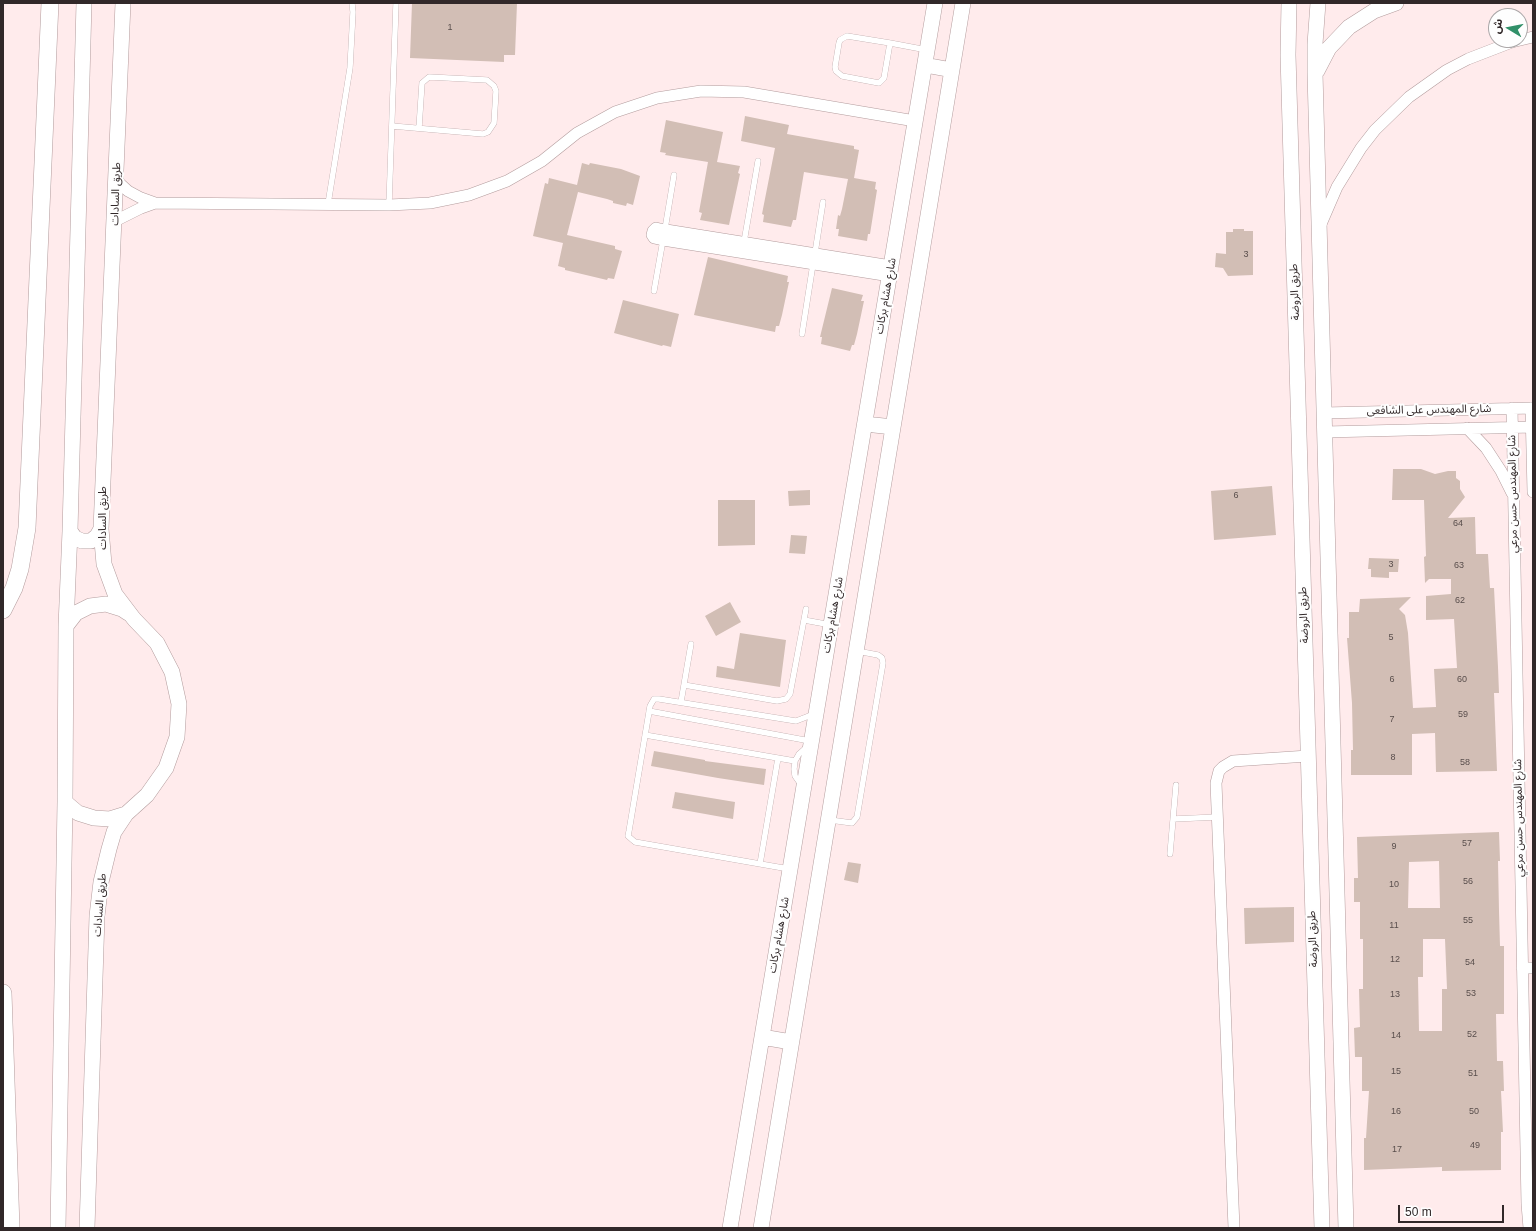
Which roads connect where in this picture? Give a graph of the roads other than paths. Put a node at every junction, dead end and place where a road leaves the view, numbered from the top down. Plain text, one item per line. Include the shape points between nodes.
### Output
1 (50, 3) edge
2 (84, 3) edge
3 (123, 3) edge
4 (352, 3) edge
5 (396, 3) edge
6 (935, 3) edge
7 (963, 3) edge
8 (1289, 3) edge
9 (1318, 3) edge
10 (1396, 3) edge
11 (1533, 37) edge
12 (890, 43) junction
13 (927, 50) junction
14 (925, 65) junction
15 (952, 70) junction
16 (1315, 73) junction
17 (915, 121) junction
18 (392, 126) junction
19 (419, 128) junction
20 (758, 161) dead end
21 (674, 175) dead end
22 (117, 181) junction
23 (823, 202) dead end
24 (155, 203) junction
25 (328, 204) junction
26 (389, 205) junction
27 (115, 221) junction
28 (1319, 228) junction
29 (664, 235) junction
30 (744, 242) junction
31 (814, 259) junction
32 (890, 271) junction
33 (654, 291) dead end
34 (802, 334) dead end
35 (1512, 408) junction
36 (1532, 408) edge
37 (1324, 413) junction
38 (865, 424) junction
39 (893, 427) junction
40 (1512, 427) junction
41 (1532, 427) edge
42 (1468, 428) junction
43 (1325, 432) junction
44 (1533, 492) edge
45 (1514, 496) junction
46 (101, 529) junction
47 (70, 532) junction
48 (806, 609) dead end
49 (3, 610) edge
50 (134, 619) junction
51 (804, 620) junction
52 (831, 625) junction
53 (66, 626) junction
54 (1330, 639) junction
55 (1305, 643) junction
56 (691, 644) dead end
57 (856, 651) junction
58 (684, 685) junction
59 (681, 702) junction
60 (1332, 704) junction
61 (1307, 706) junction
62 (649, 712) junction
63 (816, 713) junction
64 (645, 735) junction
65 (811, 742) junction
66 (1308, 756) junction
67 (778, 758) junction
68 (795, 761) junction
69 (1176, 785) dead end
70 (804, 787) junction
71 (65, 802) junction
72 (126, 814) junction
73 (1218, 817) junction
74 (1173, 818) junction
75 (828, 819) junction
76 (1170, 854) dead end
77 (760, 864) junction
78 (790, 869) junction
79 (1528, 968) edge
80 (3, 993) edge
81 (762, 1037) junction
82 (791, 1042) junction
83 (11, 1228) edge
84 (58, 1228) edge
85 (87, 1228) edge
86 (730, 1228) edge
87 (761, 1228) edge
88 (1234, 1228) edge
89 (1322, 1228) edge
90 (1346, 1228) edge
91 (1529, 1228) edge

1 - 49 main road via 27,528 20,569
2 - 47 street
3 - 22 street, طريق السادات
4 - 25 lane via 350,68
5 - 18 lane
6 - 13 street, شارع هشام بركات
7 - 15 street
8 - 55 street, طريق الروضة via 1288,55
9 - 16 street
10 - 16 street via 1374,11 1349,27 1329,48
11 - 28 street via 1468,59 1447,70 1409,97 1360,148 1337,187
12 - 12 lane via 844,37 839,43 836,71 842,76 879,83 884,78
12 - 13 lane
13 - 14 street, شارع هشام بركات
14 - 15 street
14 - 17 street, شارع هشام بركات
15 - 39 street
16 - 28 street
17 - 26 street via 744,92 701,91 658,98 615,112 577,133 542,161 507,181 469,195 430,203
17 - 32 street, شارع هشام بركات
18 - 19 lane
18 - 26 lane
19 - 19 lane via 483,134 488,132 494,123 494,86 487,80 429,77 422,83
20 - 30 lane
21 - 29 lane
22 - 24 street via 128,191
22 - 27 street, طريق السادات
23 - 31 lane
24 - 25 street
24 - 27 street
25 - 26 street
27 - 46 street, طريق السادات
28 - 37 street
29 - 30 street
29 - 31 street
29 - 33 lane
30 - 31 street
31 - 32 street
31 - 34 lane
32 - 38 street, شارع هشام بركات
35 - 36 street, شارع المهندس على الشافعى
35 - 37 street, شارع المهندس على الشافعى
35 - 40 street, شارع المهندس حسن مرعي
36 - 41 street, شارع المهندس حسن مرعي
37 - 43 street
38 - 39 street
38 - 52 street, شارع هشام بركات
39 - 57 street
40 - 41 street, شارع المهندس على الشافعى
40 - 42 street, شارع المهندس على الشافعى
40 - 45 street, شارع المهندس حسن مرعي
41 - 44 street, شارع المهندس حسن مرعي
42 - 43 street, شارع المهندس على الشافعى
42 - 45 street via 1486,448
43 - 54 street
45 - 79 street, شارع المهندس حسن مرعي
46 - 47 street via 90,541 82,542
46 - 50 street, طريق السادات via 104,564 115,594
47 - 53 street
48 - 51 lane
50 - 53 street via 122,608 106,604 90,606 76,613
50 - 72 street, طريق السادات via 157,643 172,672 179,704 176,737 166,768 147,795
51 - 52 lane
51 - 58 lane via 790,694 786,699 777,701
52 - 63 street, شارع هشام بركات
53 - 71 street
54 - 55 street via 1324,646 1317,648
54 - 60 street
55 - 61 street, طريق الروضة
56 - 58 lane
57 - 75 street
57 - 75 lane via 878,655 883,663 857,817 852,823
58 - 59 lane
59 - 62 lane via 654,699
59 - 63 lane via 796,721
60 - 61 street via 1319,699
60 - 90 street
61 - 66 street, طريق الروضة
62 - 64 lane
62 - 65 lane
63 - 65 street, شارع هشام بركات
64 - 67 lane
64 - 77 lane via 628,831 631,840
65 - 68 lane
65 - 70 street, شارع هشام بركات
66 - 73 street via 1239,760 1228,763 1223,767 1216,782
66 - 89 street, طريق الروضة
67 - 68 lane
67 - 77 lane
68 - 70 lane via 795,776
69 - 74 lane
70 - 78 street, شارع هشام بركات
71 - 72 street via 78,812 94,818 110,819
71 - 84 street
72 - 85 street, طريق السادات via 114,832 98,899
73 - 74 lane
73 - 88 street
74 - 76 lane
75 - 82 street
77 - 78 lane
78 - 81 street, شارع هشام بركات
79 - 91 street, شارع المهندس حسن مرعي
80 - 83 main road
81 - 82 street
81 - 86 street, شارع هشام بركات
82 - 87 street

